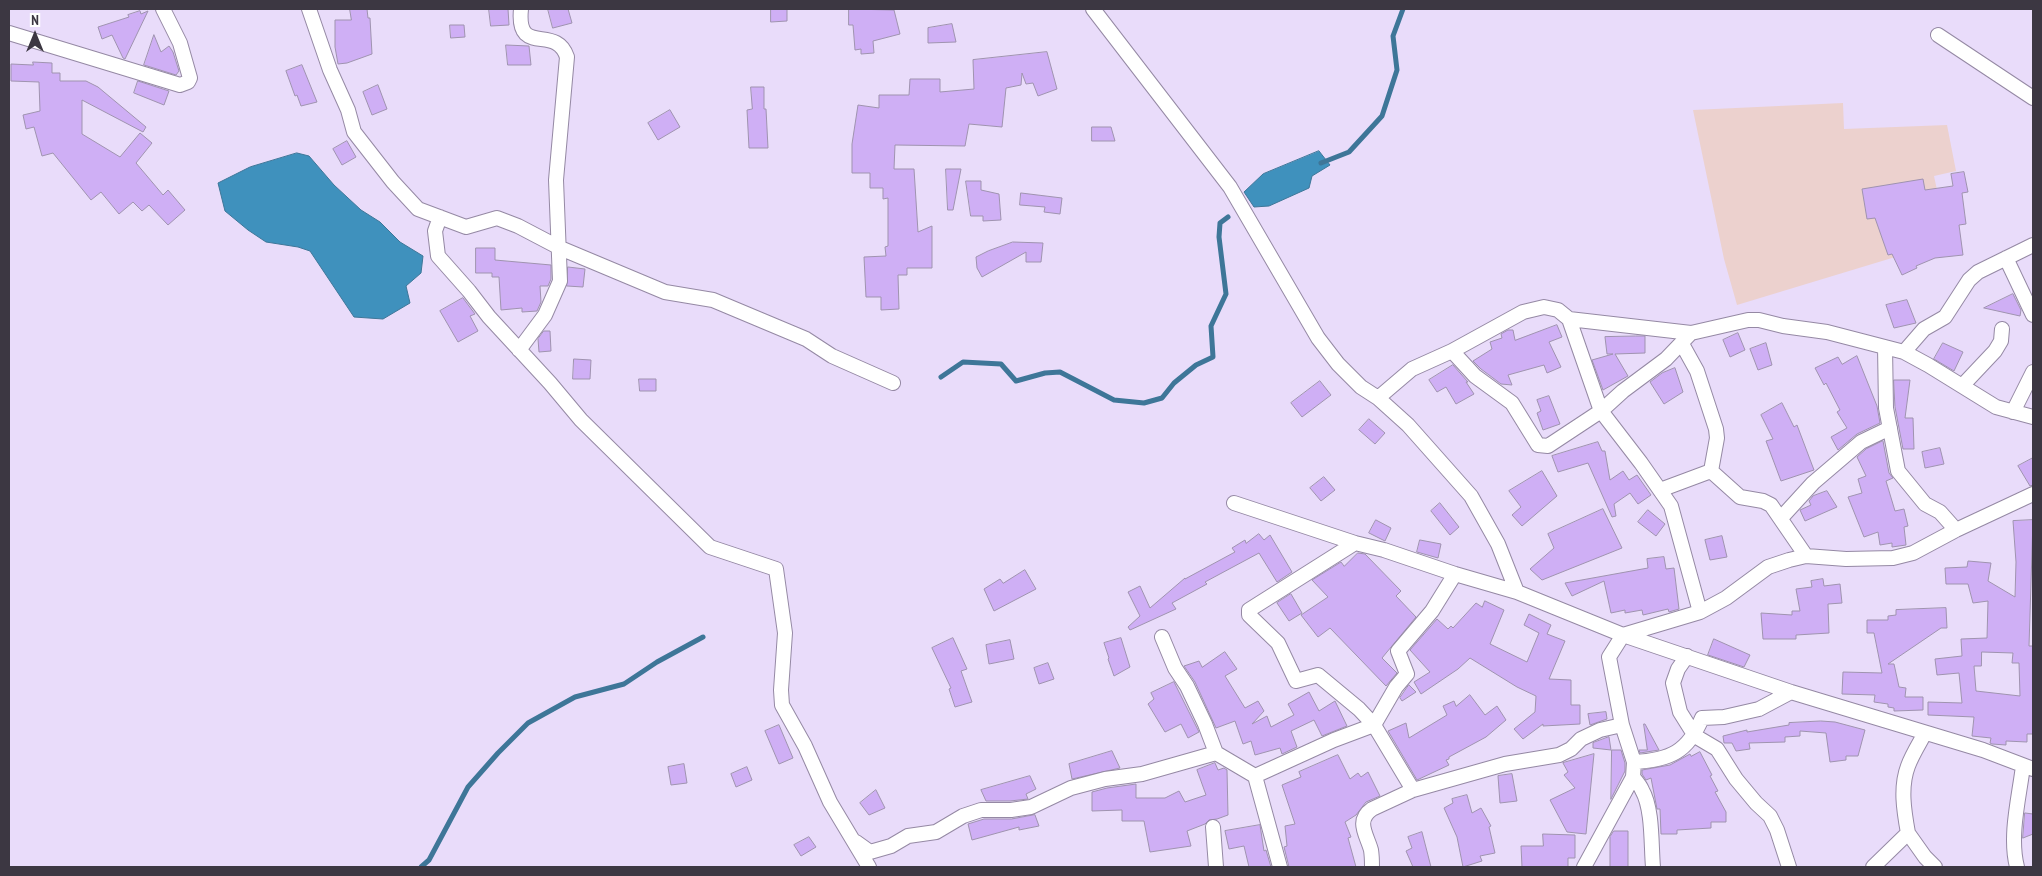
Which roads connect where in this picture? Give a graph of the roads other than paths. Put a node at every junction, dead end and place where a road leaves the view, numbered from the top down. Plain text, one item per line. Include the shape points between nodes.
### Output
1 (163, 9) edge
2 (309, 9) edge
3 (521, 9) edge
4 (1093, 9) edge
5 (9, 33) edge
6 (1938, 35) dead end
7 (2033, 98) edge
8 (440, 217) junction
9 (2033, 245) edge
10 (560, 248) junction
11 (2006, 258) junction
12 (2033, 315) edge
13 (1569, 319) junction
14 (2002, 329) dead end
15 (1686, 339) junction
16 (1885, 347) junction
17 (519, 350) junction
18 (1452, 351) junction
19 (1904, 352) junction
20 (2033, 372) edge
21 (893, 383) dead end
22 (1962, 386) junction
23 (1378, 398) junction
24 (1601, 411) junction
25 (2013, 412) junction
26 (2033, 417) edge
27 (1890, 428) junction
28 (1711, 471) junction
29 (1660, 490) junction
30 (2033, 494) edge
31 (1234, 503) dead end
32 (1781, 518) junction
33 (1956, 530) junction
34 (1355, 543) junction
35 (1806, 556) junction
36 (1455, 574) junction
37 (1517, 592) junction
38 (1700, 612) junction
39 (1623, 635) junction
40 (1162, 637) dead end
41 (1687, 656) junction
42 (1791, 692) junction
43 (1374, 725) junction
44 (1622, 725) junction
45 (1924, 734) junction
46 (1695, 736) junction
47 (1216, 752) junction
48 (1634, 762) junction
49 (2028, 768) edge
50 (1255, 776) junction
51 (1632, 778) junction
52 (1413, 790) junction
53 (1213, 826) dead end
54 (1908, 833) junction
55 (853, 840) junction
56 (1585, 866) edge
57 (869, 867) edge
58 (1216, 867) edge
59 (1280, 867) edge
60 (1372, 867) edge
61 (1653, 867) edge
62 (1789, 867) edge
63 (1872, 867) edge
64 (1935, 867) edge
65 (2018, 867) edge

1 - 5 street via 180,43 190,78 180,86
2 - 8 street via 354,132 418,209
3 - 10 street via 525,35 559,43 567,57 556,180
4 - 23 street via 1230,187 1318,338 1338,364 1361,387
6 - 7 street
8 - 10 street via 466,226 497,218
8 - 17 street via 436,231 438,256
9 - 11 street
10 - 17 street via 560,281 545,314
10 - 21 street via 665,292 713,300 806,339 832,356
11 - 12 street
11 - 19 street via 1969,280 1945,317 1924,329
13 - 15 street
13 - 18 street via 1558,310 1544,307 1523,312
13 - 24 street
14 - 22 street via 2001,341 1995,351
15 - 16 street via 1748,320 1759,320 1849,336
15 - 24 street
15 - 28 street via 1716,429
16 - 19 street
16 - 27 street via 1886,408
17 - 55 street via 581,420 710,547 776,568 785,633 782,705 830,802
18 - 23 street via 1412,369
18 - 24 street via 1475,376 1512,402 1538,445 1548,446
19 - 22 street
20 - 25 street
22 - 25 street via 1989,403
23 - 37 street via 1408,425 1471,496 1498,544
24 - 29 street
25 - 26 street
27 - 32 street via 1862,442 1813,483
27 - 33 street via 1898,471 1925,504 1940,512
28 - 29 street
28 - 32 street via 1740,497 1771,505
29 - 38 street via 1671,506
30 - 33 street
31 - 34 street
32 - 35 street
33 - 35 street via 1913,553 1893,558
34 - 36 street
34 - 43 street via 1249,612 1278,643 1296,681 1318,675
35 - 38 street via 1768,567 1726,598
36 - 37 street
36 - 43 street via 1432,612 1398,651 1407,674
37 - 39 street
38 - 39 street
39 - 41 street
39 - 44 street via 1609,657
40 - 47 street
41 - 42 street
41 - 46 street via 1674,683 1680,712
42 - 45 street
42 - 46 street via 1759,709 1702,718
43 - 50 street
43 - 52 street
44 - 48 street
44 - 52 street via 1581,739 1559,755 1505,764
45 - 49 street via 1983,750
45 - 54 street via 1904,782 1903,804
46 - 48 street via 1680,750 1656,761
46 - 62 street via 1717,749 1736,778 1770,816 1778,830
47 - 50 street
47 - 55 street via 1142,774 1071,788 1031,807 981,810 963,816 936,832 908,836 891,846 870,852
48 - 51 street
49 - 65 street via 2016,830 2014,856
50 - 59 street
51 - 56 street
51 - 61 street via 1643,791 1647,805
52 - 60 street via 1366,813 1362,827 1371,850
53 - 58 street
54 - 63 street
54 - 64 street
55 - 57 street

